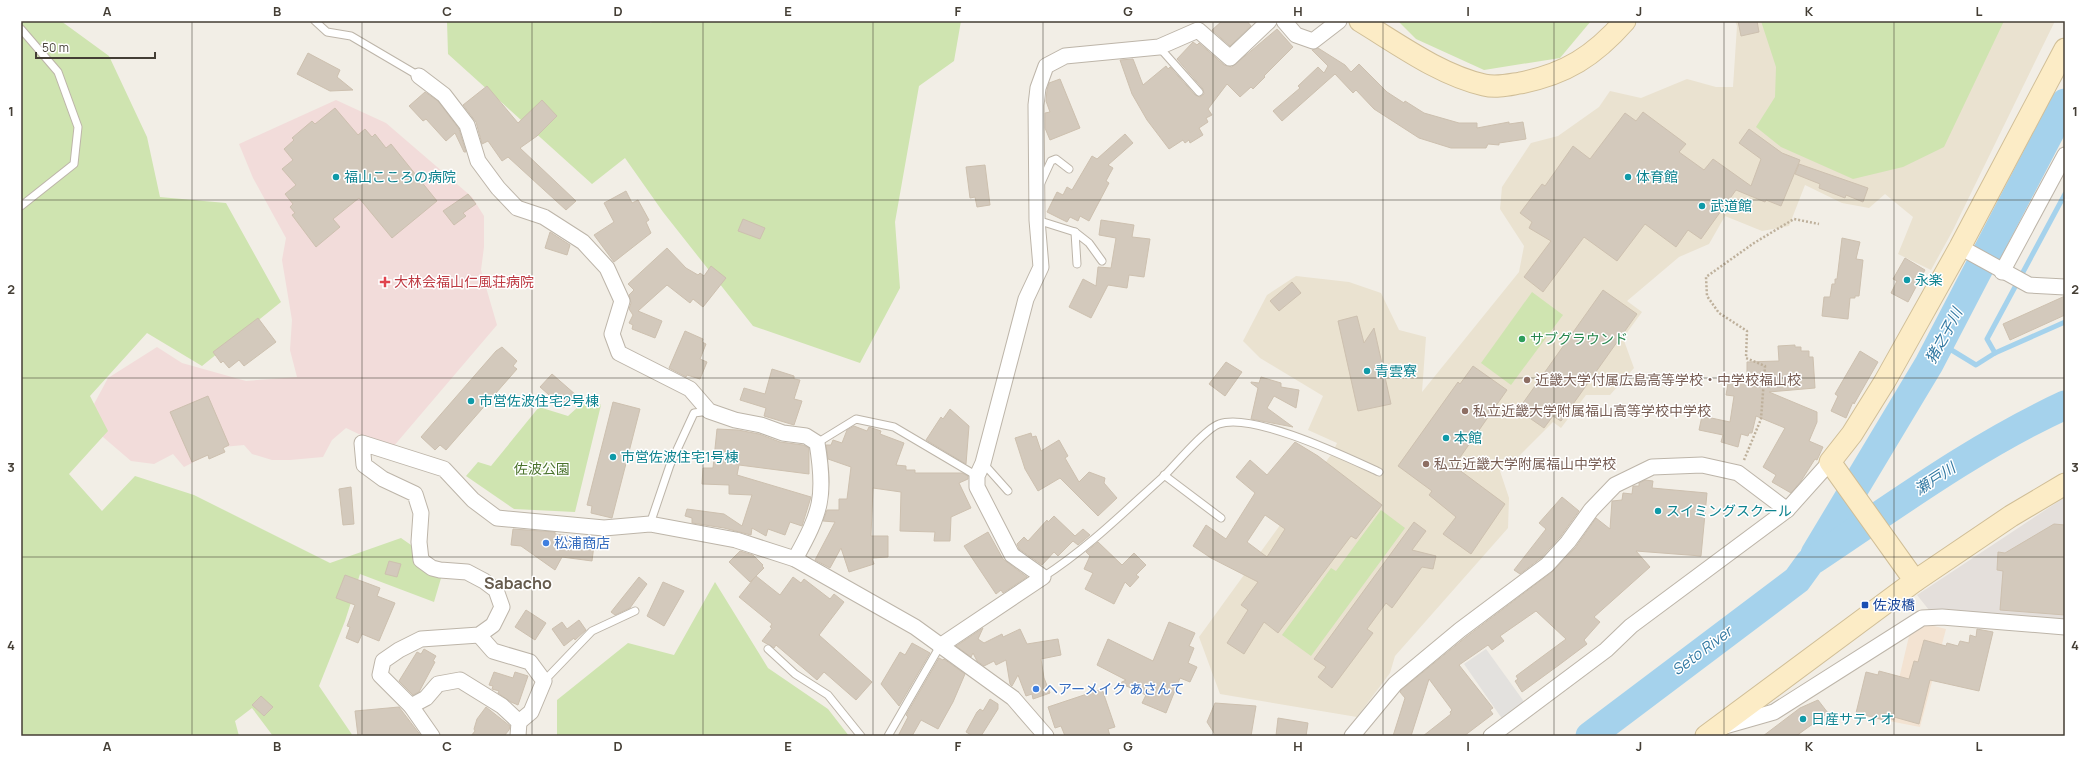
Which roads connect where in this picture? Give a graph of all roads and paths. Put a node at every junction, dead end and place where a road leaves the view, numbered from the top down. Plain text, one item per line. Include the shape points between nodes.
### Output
1 (315, 21) edge
2 (1269, 21) edge
3 (1284, 21) edge
4 (1339, 21) edge
5 (1360, 21) edge
6 (1625, 21) edge
7 (21, 29) edge
8 (1159, 47) junction
9 (2065, 49) edge
10 (419, 76) joint
11 (1199, 92) dead end
12 (2065, 154) edge
13 (1069, 169) dead end
14 (1037, 194) junction
15 (21, 206) edge
16 (1037, 220) junction
17 (1819, 224) dead end
18 (1075, 232) junction
19 (1964, 250) junction
20 (1102, 261) dead end
21 (1077, 264) dead end
22 (2003, 272) junction
23 (2065, 287) edge
24 (709, 411) junction
25 (817, 443) junction
26 (1833, 466) junction
27 (980, 469) junction
28 (1379, 472) dead end
29 (1738, 473) junction
30 (1164, 476) junction
31 (2065, 484) edge
32 (1008, 491) dead end
33 (1787, 510) junction
34 (1221, 518) dead end
35 (650, 524) junction
36 (795, 559) junction
37 (1911, 575) junction
38 (1043, 577) junction
39 (635, 611) dead end
40 (2065, 627) edge
41 (479, 635) junction
42 (940, 646) junction
43 (768, 649) dead end
44 (544, 681) junction
45 (411, 706) junction
46 (519, 729) edge
47 (1711, 732) edge
48 (432, 736) edge
49 (861, 736) edge
50 (888, 736) edge
51 (1046, 736) edge
52 (1352, 736) edge
53 (1491, 736) edge

1 - 10 lane via 327,32 351,36
2 - 8 street via 1230,58 1198,30
3 - 4 street via 1296,35 1314,41
5 - 6 street via 1418,57 1463,79 1486,86 1504,86 1560,73 1584,60
7 - 15 lane via 58,72 78,128 74,164
8 - 11 lane
8 - 14 street via 1065,56 1046,66 1038,88 1036,105
9 - 19 street
10 - 24 street via 444,95 467,125 478,161 517,208 544,217 583,242 607,268 622,301 612,334 619,353 690,389
12 - 22 street
13 - 14 lane via 1056,159 1051,161
14 - 16 street
16 - 18 lane
16 - 27 street via 1041,267 1026,299
17 - 29 path via 1794,219 1706,277 1707,296 1719,313 1747,331 1746,358 1765,366 1761,419
18 - 20 lane via 1089,244
18 - 21 lane
19 - 22 street
19 - 26 street
22 - 23 street via 2029,285
24 - 25 street via 783,433 806,436
24 - 35 lane via 694,413 670,465
25 - 27 lane via 856,419 894,427
25 - 36 street via 822,473 820,505 812,528
26 - 33 street
26 - 37 street
27 - 32 lane
27 - 38 street via 977,487 1012,555
28 - 30 lane via 1314,442 1241,422 1218,424
29 - 33 street
29 - 52 street via 1702,465 1652,467 1615,485 1546,565 1466,625 1395,684
30 - 34 lane
30 - 38 lane via 1070,560
31 - 37 street
33 - 53 street via 1631,626 1606,650
35 - 36 street via 736,540
35 - 41 street via 604,528 497,518 473,500 444,469 362,443 364,465 383,479 415,494 421,513 421,560 432,568 467,572 496,590 502,607 493,624
36 - 42 street via 909,623
37 - 47 street
38 - 42 street
39 - 44 lane via 592,631
40 - 47 street via 1942,617 1922,618 1774,712
41 - 44 street via 493,651 530,662
41 - 45 street via 421,639 383,661 380,675
42 - 50 lane
42 - 51 street via 1013,698
43 - 49 lane via 795,674 828,695
44 - 46 street via 531,712
45 - 46 street via 426,698 438,684 460,680 502,706
45 - 48 street

